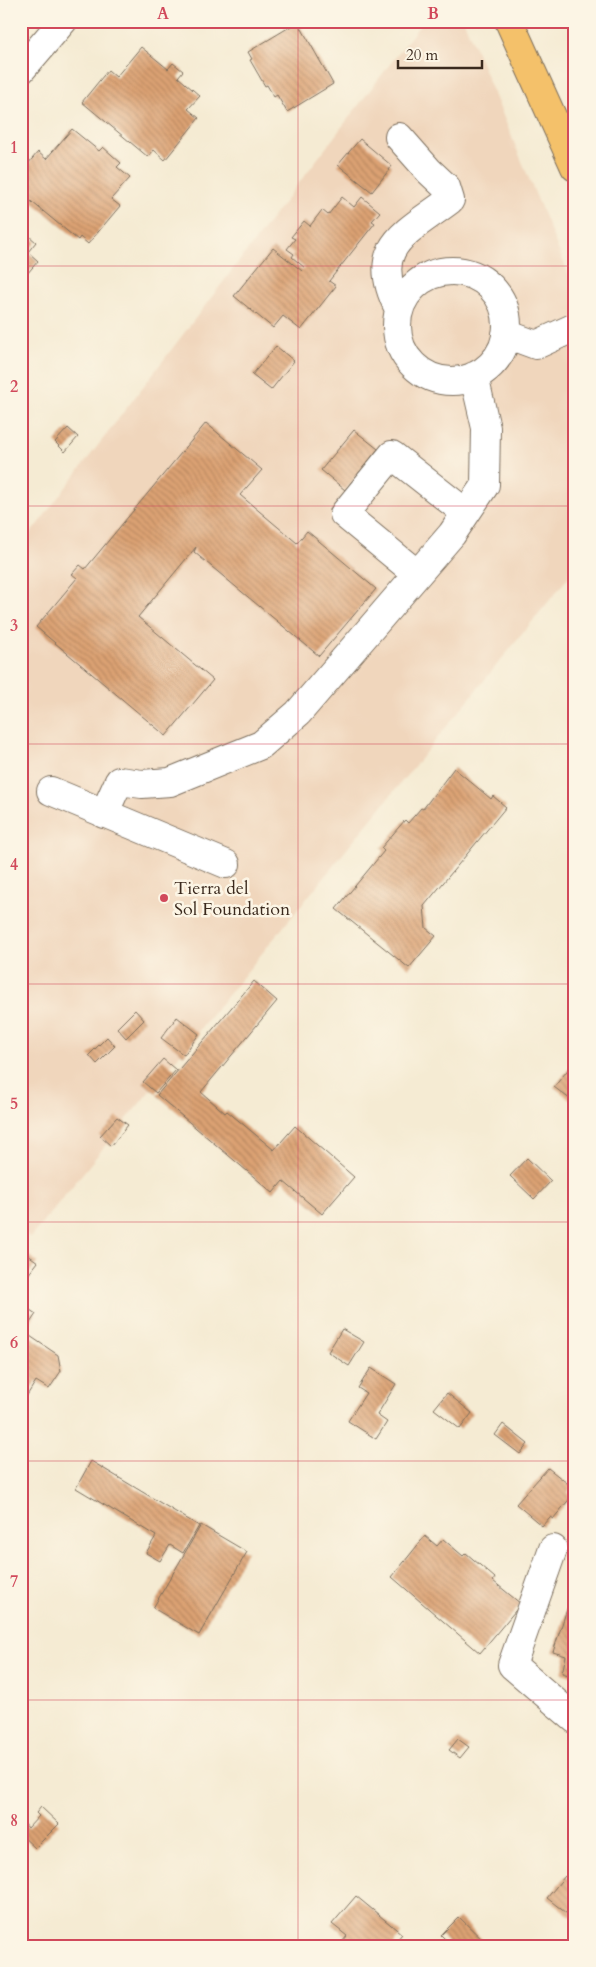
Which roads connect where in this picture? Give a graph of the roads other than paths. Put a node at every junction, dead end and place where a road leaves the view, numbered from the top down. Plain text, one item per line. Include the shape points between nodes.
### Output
1 (63, 21) edge
2 (509, 21) edge
3 (21, 70) edge
4 (399, 137) dead end
5 (575, 167) edge
6 (399, 309) junction
7 (575, 326) edge
8 (506, 334) junction
9 (474, 376) junction
10 (466, 513) junction
11 (417, 574) junction
12 (51, 791) dead end
13 (104, 814) junction
14 (226, 864) dead end
15 (553, 1549) dead end
16 (575, 1719) edge

1 - 3 street
2 - 5 main road
4 - 6 street via 446,187 450,200 400,238 386,259 389,289
6 - 8 street via 420,280 437,273 455,271 473,275 500,299 506,316
6 - 9 street via 396,327 408,361 422,373 439,380 457,381
7 - 8 street via 536,345
8 - 9 street via 501,351 490,366
9 - 10 street via 486,428 484,485
10 - 11 street
10 - 11 street via 392,455 344,514
11 - 13 street via 298,713 261,745 170,782 142,784 119,781
12 - 13 street
13 - 14 street
15 - 16 street via 512,1665

